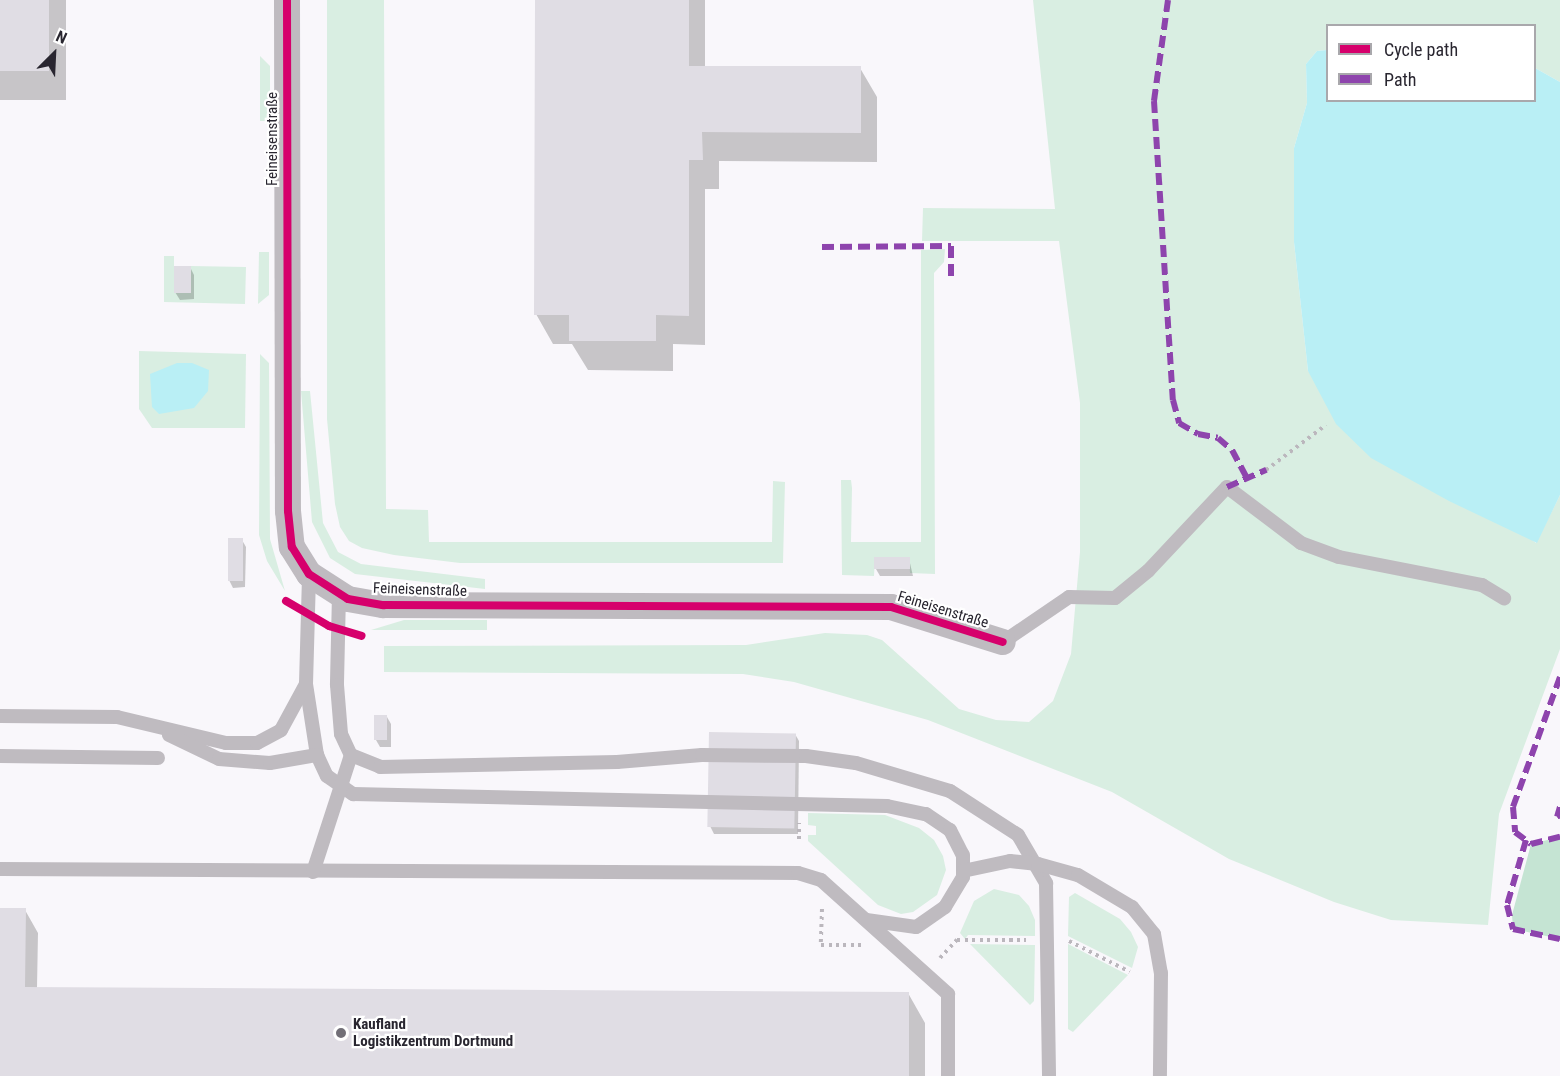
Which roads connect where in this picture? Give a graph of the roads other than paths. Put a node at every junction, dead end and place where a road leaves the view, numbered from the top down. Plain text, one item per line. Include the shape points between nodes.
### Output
1 (287, 0) edge
2 (309, 574) junction
3 (339, 594) junction
4 (1504, 598) dead end
5 (1003, 642) joint
6 (306, 684) junction
7 (0, 716) edge
8 (143, 722) junction
9 (351, 755) junction
10 (0, 756) edge
11 (317, 756) junction
12 (158, 758) dead end
13 (343, 787) junction
14 (1038, 864) junction
15 (0, 869) edge
16 (963, 871) junction
17 (313, 872) junction
18 (866, 920) junction
19 (948, 1076) edge
20 (1049, 1076) edge
21 (1160, 1076) edge

1 - 2 street, Feineisenstraße via 288,511 292,547
2 - 3 street, Feineisenstraße
2 - 6 lane
3 - 5 street, Feineisenstraße via 383,605 891,607
3 - 9 lane via 337,699 341,734
4 - 5 lane via 1482,585 1340,557 1301,543 1227,487 1148,571 1115,598 1069,597
6 - 8 lane via 281,730 257,743 226,743
6 - 11 lane
7 - 8 lane via 117,717
8 - 11 lane via 219,759 270,763
9 - 13 lane
9 - 14 lane via 380,767 617,762 702,755 806,756 856,763 950,791 1018,835
10 - 12 lane
11 - 13 lane via 327,776
13 - 16 lane via 353,794 392,798 887,806 926,814 950,830 963,855
13 - 17 lane
14 - 16 lane via 1010,861
14 - 20 lane via 1046,883 1049,940
14 - 21 lane via 1078,876 1132,907 1154,934 1161,973
15 - 17 lane
16 - 18 lane via 945,907 916,927
17 - 18 lane via 792,872 821,880
18 - 19 lane via 948,994

